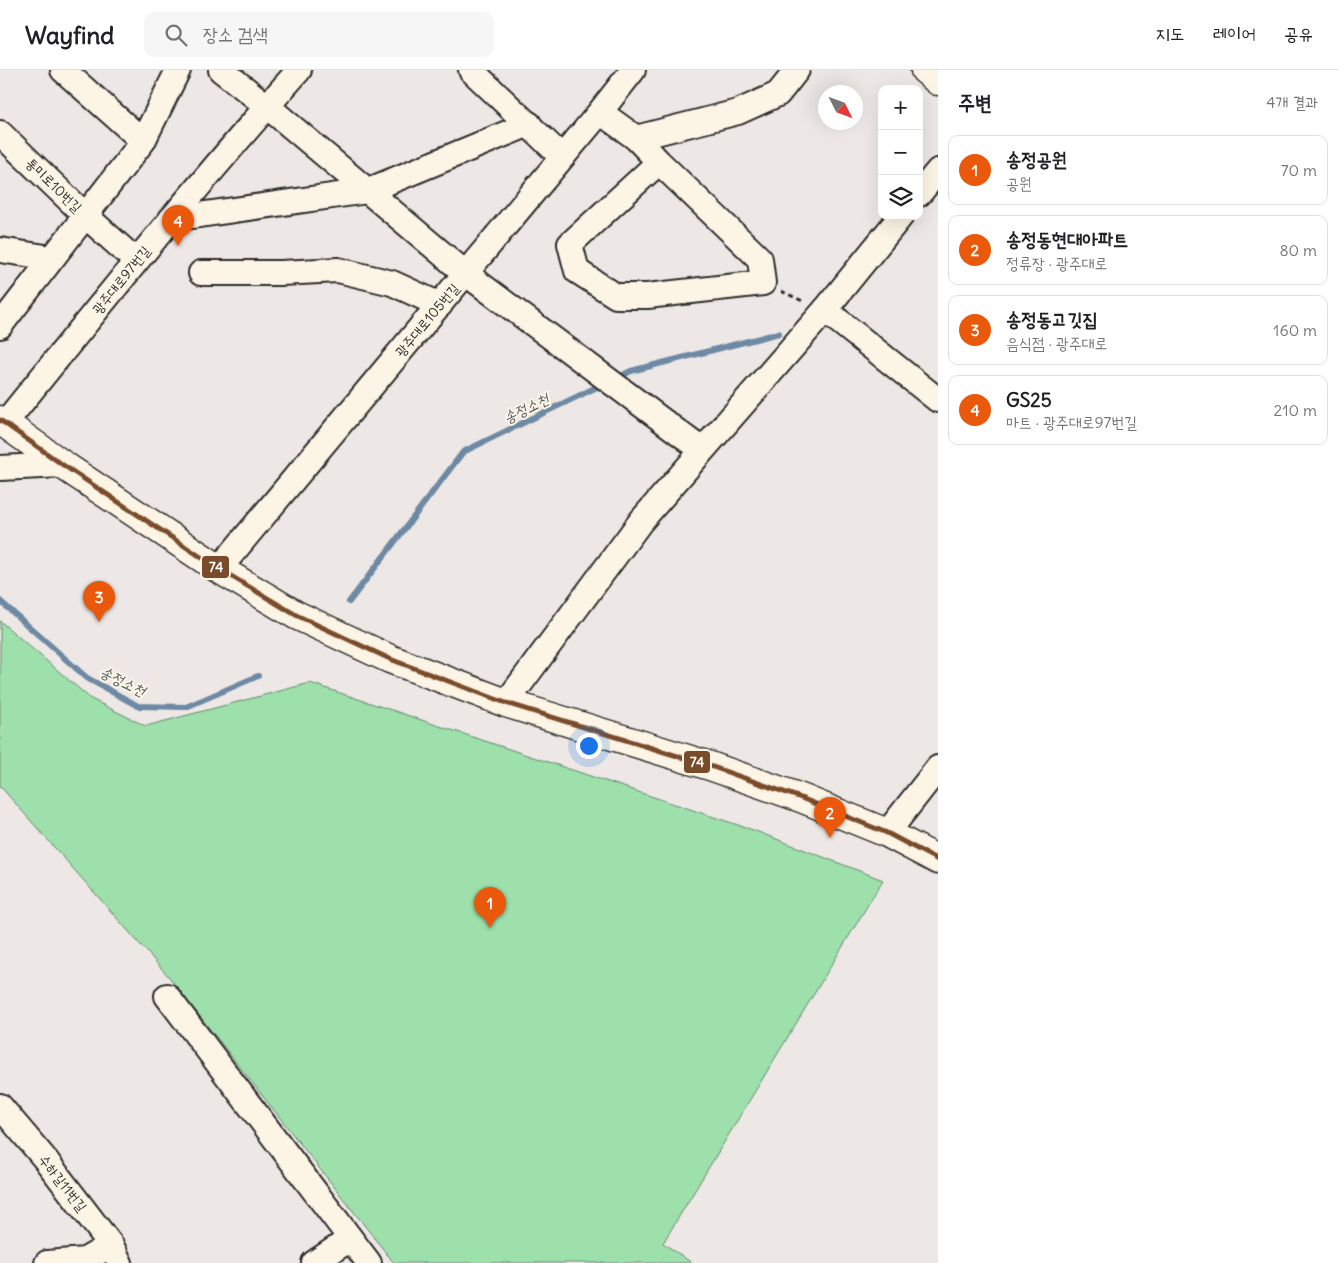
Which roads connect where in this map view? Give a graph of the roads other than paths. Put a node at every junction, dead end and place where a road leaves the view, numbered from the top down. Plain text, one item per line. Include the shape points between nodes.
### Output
1 (63, 70) edge
2 (178, 70) edge
3 (221, 70) edge
4 (299, 70) edge
5 (471, 70) edge
6 (632, 70) edge
7 (797, 70) edge
8 (925, 70) edge
9 (938, 81) edge
10 (266, 106) junction
11 (600, 112) junction
12 (529, 124) junction
13 (0, 133) edge
14 (636, 138) junction
15 (143, 141) junction
16 (562, 158) junction
17 (659, 162) junction
18 (938, 171) edge
19 (923, 189) edge
20 (367, 191) junction
21 (86, 216) junction
22 (171, 219) junction
23 (898, 220) edge
24 (0, 250) edge
25 (52, 258) junction
26 (136, 261) junction
27 (201, 273) dead end
28 (465, 273) junction
29 (440, 305) junction
30 (825, 310) junction
31 (0, 326) edge
32 (938, 400) edge
33 (2, 422) edge
34 (702, 450) junction
35 (63, 465) junction
36 (0, 468) edge
37 (219, 568) junction
38 (506, 703) junction
39 (938, 768) edge
40 (887, 833) junction
41 (938, 860) edge
42 (167, 996) dead end
43 (0, 1106) edge
44 (350, 1239) junction
45 (115, 1254) edge
46 (47, 1262) edge
47 (314, 1263) edge
48 (369, 1263) edge

1 - 15 street
2 - 15 street
3 - 10 street
4 - 10 street, 광주대로97번길
5 - 12 street
6 - 11 street, 광주대로105번길
7 - 14 street via 778,94 738,112
8 - 9 street
10 - 20 street
10 - 22 street, 광주대로97번길
11 - 14 street
11 - 16 street, 광주대로105번길
12 - 16 street
12 - 20 street
13 - 21 street, 통미로10번길
14 - 17 street
15 - 21 street
16 - 28 street, 광주대로105번길
17 - 17 street via 760,260 762,283 647,296 616,296 577,271 570,244
18 - 19 street
20 - 22 street
20 - 28 street
21 - 25 street
21 - 26 street, 통미로10번길
22 - 26 street, 광주대로97번길
23 - 30 street
24 - 25 street
25 - 31 street
26 - 33 street, 광주대로97번길
27 - 29 street via 338,270 392,283
28 - 29 street, 광주대로105번길
28 - 34 street
29 - 37 street, 광주대로105번길
30 - 32 street
30 - 34 street
33 - 35 street
34 - 38 street via 641,521
35 - 36 street
35 - 37 street
37 - 38 street via 296,615 390,659
38 - 40 street via 710,766
39 - 40 street
40 - 41 street
42 - 44 street
43 - 45 street, 수하길11번길 via 45,1159
44 - 47 street
44 - 48 street
45 - 46 street

